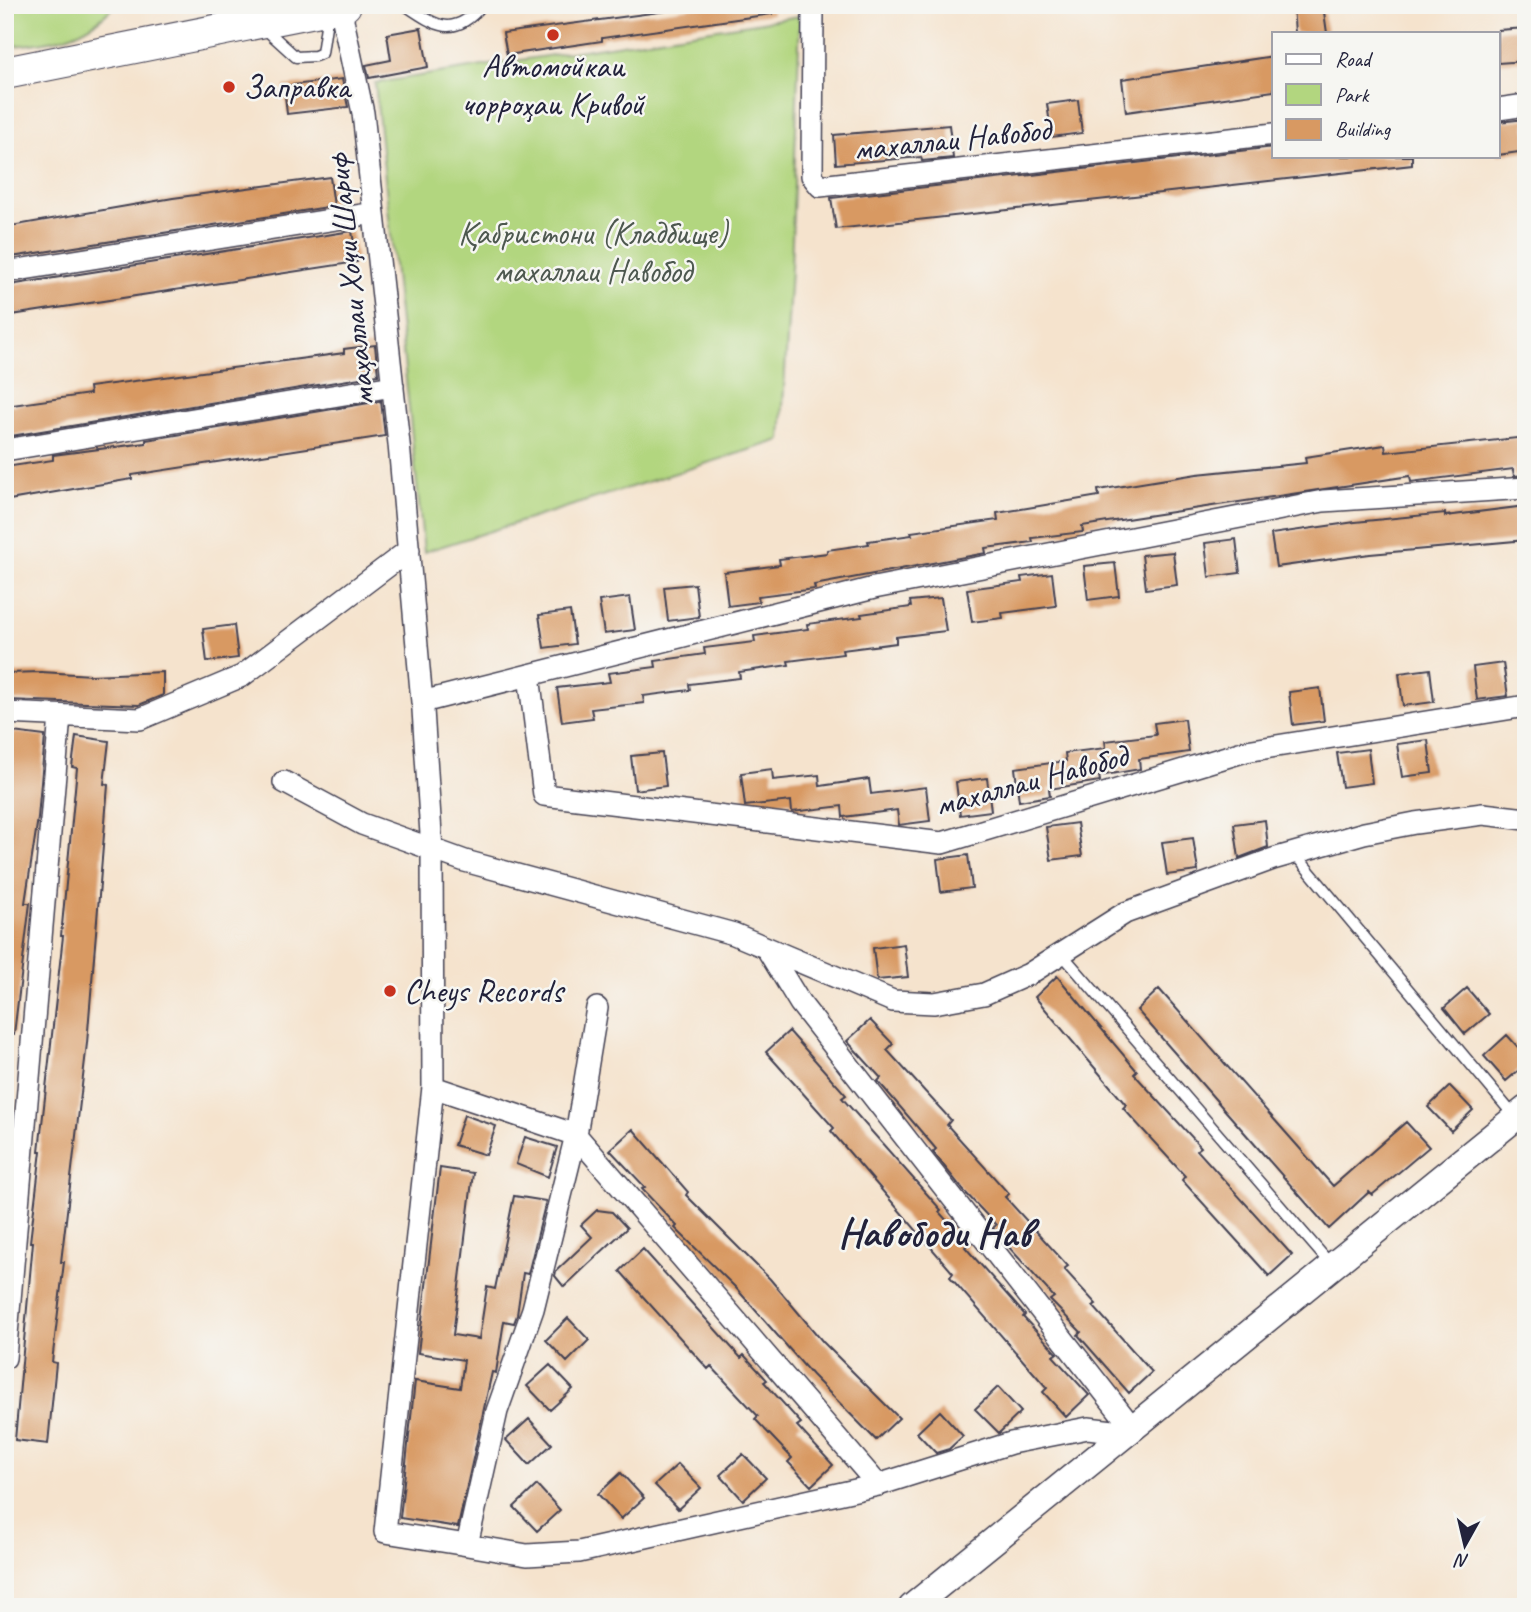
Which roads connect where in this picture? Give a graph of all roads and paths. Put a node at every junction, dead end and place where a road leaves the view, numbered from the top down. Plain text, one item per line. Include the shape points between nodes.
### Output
1 (405, 5) edge
2 (482, 5) edge
3 (813, 5) edge
4 (326, 8) edge
5 (259, 22) junction
6 (5, 73) edge
7 (1526, 105) edge
8 (1500, 109) edge
9 (1272, 134) edge
10 (374, 213) junction
11 (5, 272) edge
12 (393, 386) junction
13 (5, 450) edge
14 (1526, 488) edge
15 (409, 550) junction
16 (529, 675) junction
17 (422, 698) junction
18 (1526, 706) edge
19 (5, 713) edge
20 (60, 716) junction
21 (284, 782) dead end
22 (1526, 818) edge
23 (432, 850) junction
24 (1294, 853) junction
25 (767, 950) junction
26 (1062, 954) junction
27 (597, 1007) dead end
28 (433, 1087) junction
29 (1521, 1113) edge
30 (576, 1135) junction
31 (1332, 1266) junction
32 (5, 1358) edge
33 (1132, 1431) junction
34 (878, 1485) junction
35 (467, 1545) junction
36 (912, 1607) edge

1 - 2 lane via 444,26 462,23
3 - 9 street, махаллаи Навобод via 811,176 820,186
4 - 5 main road
4 - 5 lane via 327,40 315,57 296,57
4 - 10 street, маҳаллаи Хоҷи Шариф via 363,113
5 - 6 main road
7 - 8 street
10 - 11 street
10 - 12 street, маҳаллаи Хоҷи Шариф
12 - 13 street
12 - 15 street, маҳаллаи Хоҷи Шариф
14 - 16 street via 1323,501 874,588
15 - 17 street, маҳаллаи Хоҷи Шариф
15 - 20 street via 242,676 140,719
16 - 17 street
16 - 18 street, махаллаи Навобод via 544,795 942,843 1246,751
17 - 23 street, маҳаллаи Хоҷи Шариф
19 - 20 street
20 - 32 street
21 - 23 street via 362,824
22 - 24 street via 1483,814 1415,823
23 - 25 street via 734,934
23 - 28 street, маҳаллаи Хоҷи Шариф
24 - 26 street via 1125,913
24 - 29 lane
25 - 26 street via 893,1001 934,1003 984,994
25 - 33 street via 800,1003
26 - 31 lane
27 - 30 street
28 - 30 street
28 - 35 street, маҳаллаи Хоҷи Шариф via 385,1532
29 - 31 street
30 - 34 street
30 - 35 street via 533,1309 497,1411
31 - 33 street
33 - 34 street via 1088,1428 1011,1443
33 - 36 street
34 - 35 street via 579,1552 527,1555

